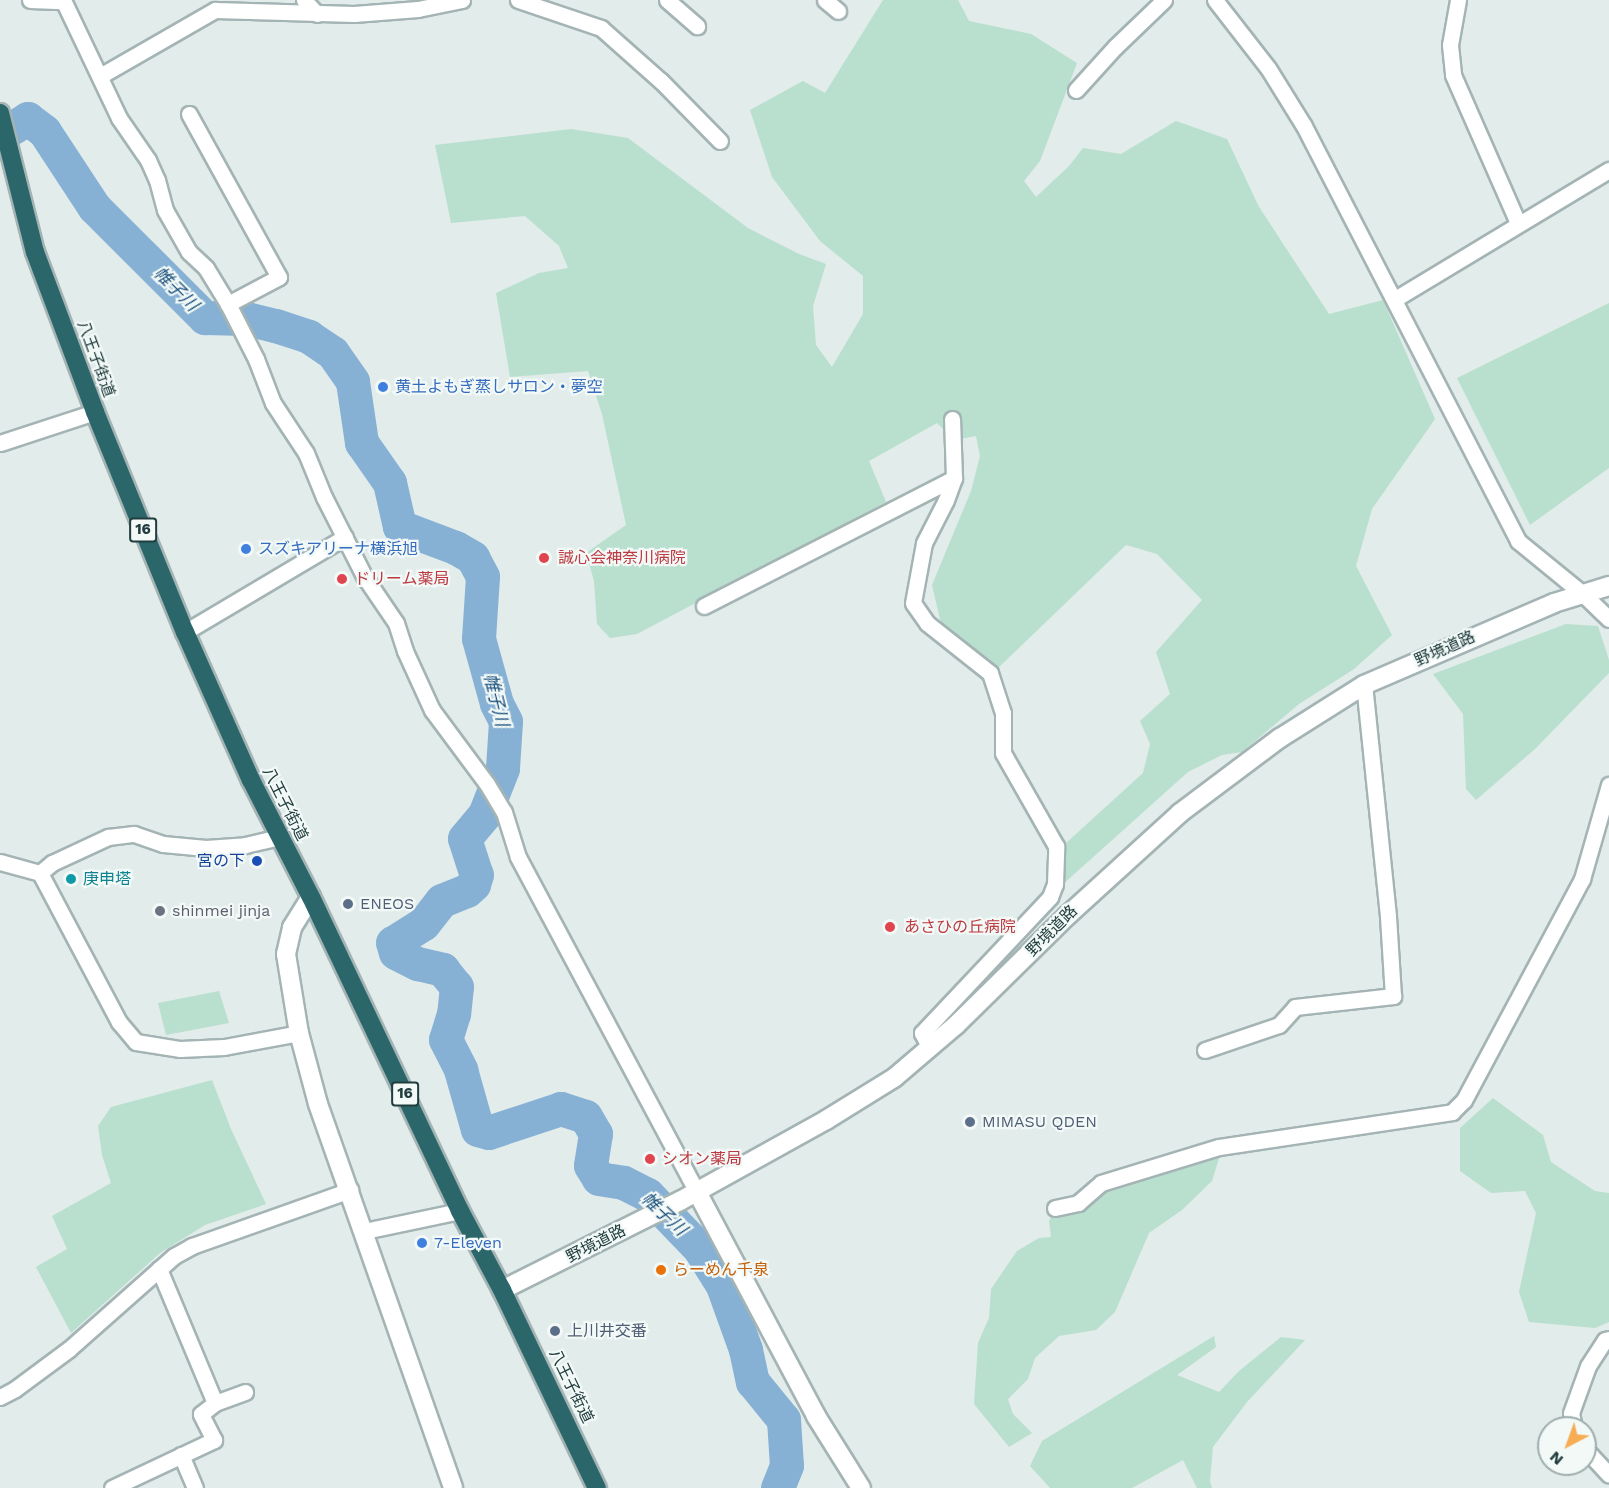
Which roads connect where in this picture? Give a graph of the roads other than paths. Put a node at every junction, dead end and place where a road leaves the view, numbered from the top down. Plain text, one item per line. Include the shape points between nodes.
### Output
1 (30, 0) edge
2 (304, 0) edge
3 (462, 0) edge
4 (518, 0) edge
5 (667, 0) edge
6 (825, 0) edge
7 (1164, 0) edge
8 (1215, 0) edge
9 (1458, 0) edge
10 (63, 1) edge
11 (838, 11) dead end
12 (317, 14) junction
13 (697, 26) dead end
14 (100, 76) junction
15 (1076, 90) dead end
16 (189, 114) dead end
17 (1, 117) edge
18 (720, 141) dead end
19 (1609, 170) edge
20 (1518, 223) junction
21 (1395, 299) junction
22 (228, 304) junction
23 (95, 412) junction
24 (952, 419) dead end
25 (0, 443) edge
26 (954, 478) junction
27 (345, 537) junction
28 (1609, 586) edge
29 (1583, 594) junction
30 (704, 606) dead end
31 (1609, 619) edge
32 (185, 632) junction
33 (1365, 685) junction
34 (1609, 784) edge
35 (279, 837) junction
36 (0, 862) edge
37 (40, 873) junction
38 (311, 897) junction
39 (299, 1033) junction
40 (930, 1048) junction
41 (1205, 1050) dead end
42 (350, 1190) junction
43 (696, 1190) junction
44 (1055, 1208) dead end
45 (460, 1211) junction
46 (364, 1232) junction
47 (159, 1269) junction
48 (502, 1290) junction
49 (1609, 1339) edge
50 (245, 1392) dead end
51 (0, 1396) edge
52 (215, 1402) junction
53 (1572, 1416) edge
54 (181, 1455) junction
55 (1597, 1462) edge
56 (1609, 1475) edge
57 (112, 1488) edge
58 (195, 1488) edge
59 (453, 1488) edge
60 (597, 1488) edge
61 (861, 1488) edge

1 - 10 street
2 - 12 street
3 - 12 street via 418,9
4 - 18 street via 602,28
5 - 13 street
6 - 11 street
7 - 15 street
8 - 21 street via 1268,68 1304,126
9 - 20 street via 1450,45 1453,75
10 - 14 street
12 - 14 street via 215,10
14 - 22 street via 119,118 148,160 165,210 189,252 206,268
16 - 22 street via 279,277
17 - 23 highway, 八王子街道 / 16 via 35,252
19 - 20 street
20 - 21 street
21 - 29 street via 1518,541
22 - 27 street via 273,403 306,453
23 - 25 street
23 - 32 highway, 八王子街道 / 16
24 - 26 street
26 - 30 street
26 - 40 street via 924,543 913,603 927,623 990,673 1003,713 1003,753 1056,846 1055,884 1050,897 922,1033
27 - 32 street
27 - 43 street via 364,576 396,622 432,710 504,812 518,857
28 - 29 street, 野境道路
29 - 31 street
29 - 33 street, 野境道路 via 1483,632
32 - 35 highway, 八王子街道 / 16
33 - 40 street, 野境道路 via 1280,738 1180,813
33 - 41 street via 1389,916 1393,996 1295,1007 1279,1025
34 - 44 street via 1582,879 1464,1100 1452,1112 1219,1147 1101,1183 1078,1203
35 - 37 street via 206,848 163,844 134,834 108,837 52,863
35 - 38 highway, 八王子街道 / 16
36 - 37 street
37 - 39 street via 119,1022 136,1042 202,1048
38 - 39 street via 292,928 286,954
38 - 45 highway, 八王子街道 / 16
39 - 42 street via 318,1104
40 - 43 street, 野境道路 via 866,1097
42 - 46 street
42 - 47 street via 192,1246
43 - 48 street, 野境道路
43 - 61 street via 816,1416
45 - 46 street
45 - 48 highway, 八王子街道 / 16
46 - 59 street
47 - 51 street via 69,1349
47 - 52 street
48 - 60 highway, 八王子街道 / 16
49 - 53 street via 1588,1366
50 - 52 street
52 - 54 street via 201,1414 214,1440
54 - 57 street
54 - 58 street
55 - 56 street

